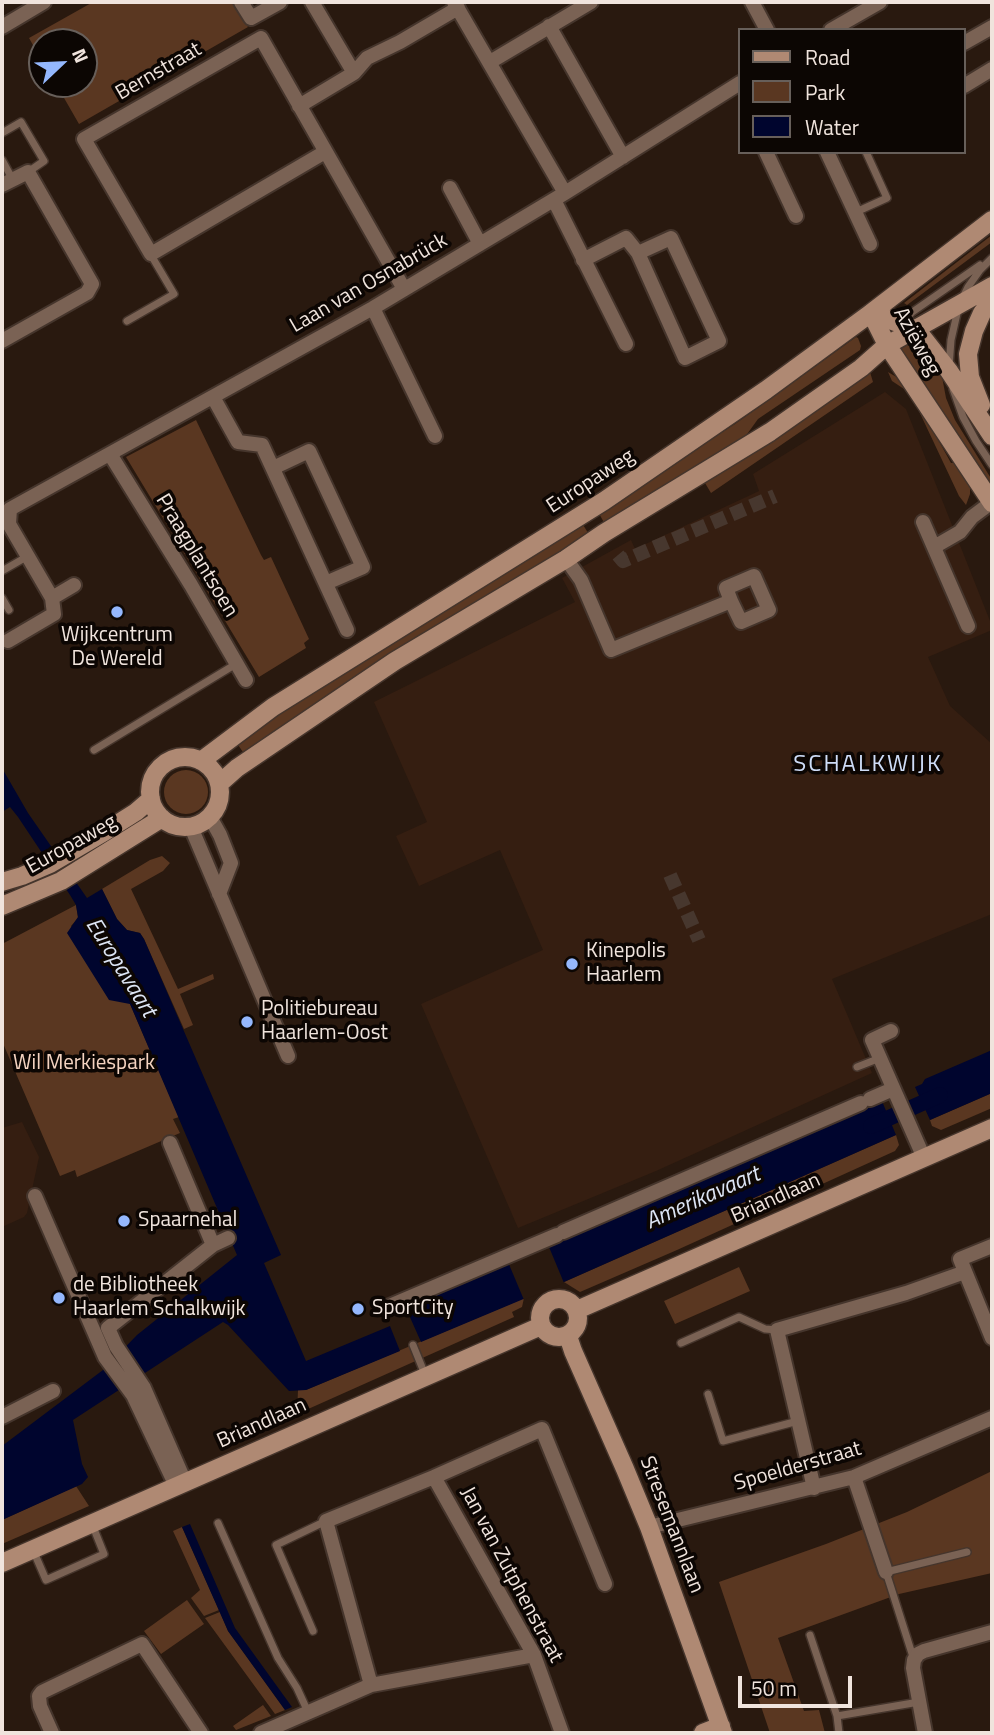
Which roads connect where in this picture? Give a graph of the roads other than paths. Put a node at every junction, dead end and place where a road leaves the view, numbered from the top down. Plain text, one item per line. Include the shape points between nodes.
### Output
1 (44, 2) edge
2 (241, 2) edge
3 (280, 2) edge
4 (312, 2) edge
5 (591, 2) edge
6 (752, 2) edge
7 (880, 2) edge
8 (456, 5) edge
9 (549, 26) junction
10 (2, 27) edge
11 (992, 27) edge
12 (766, 28) edge
13 (834, 28) edge
14 (966, 42) edge
15 (490, 62) junction
16 (992, 69) edge
17 (354, 73) junction
18 (966, 85) edge
19 (738, 90) edge
20 (299, 106) junction
21 (2, 133) edge
22 (325, 152) junction
23 (767, 154) edge
24 (828, 154) edge
25 (867, 154) edge
26 (623, 157) junction
27 (2, 160) edge
28 (28, 173) junction
29 (7, 183) edge
30 (450, 188) dead end
31 (560, 196) junction
32 (856, 212) junction
33 (796, 216) dead end
34 (992, 220) edge
35 (480, 244) junction
36 (870, 244) dead end
37 (638, 253) junction
38 (151, 254) junction
39 (992, 257) edge
40 (583, 260) junction
41 (992, 286) edge
42 (404, 289) junction
43 (992, 300) edge
44 (959, 305) junction
45 (373, 308) junction
46 (872, 313) junction
47 (127, 321) dead end
48 (910, 322) junction
49 (2, 341) edge
50 (626, 344) dead end
51 (887, 345) junction
52 (949, 371) junction
53 (213, 397) junction
54 (992, 423) edge
55 (435, 436) dead end
56 (992, 436) edge
57 (110, 454) junction
58 (992, 465) edge
59 (273, 468) junction
60 (992, 503) edge
61 (6, 506) edge
62 (923, 522) dead end
63 (934, 547) junction
64 (28, 556) junction
65 (566, 559) junction
66 (2, 571) edge
67 (326, 583) junction
68 (74, 585) dead end
69 (2, 598) edge
70 (52, 598) junction
71 (732, 601) dead end
72 (9, 610) dead end
73 (968, 626) dead end
74 (347, 630) dead end
75 (8, 641) dead end
76 (237, 664) junction
77 (246, 680) dead end
78 (94, 750) dead end
79 (201, 761) junction
80 (219, 784) junction
81 (151, 799) junction
82 (210, 817) junction
83 (162, 818) junction
84 (191, 827) junction
85 (2, 882) edge
86 (219, 894) junction
87 (2, 906) edge
88 (891, 1031) dead end
89 (288, 1056) dead end
90 (880, 1058) junction
91 (856, 1067) dead end
92 (894, 1091) junction
93 (992, 1128) edge
94 (170, 1143) dead end
95 (924, 1158) junction
96 (35, 1196) dead end
97 (228, 1238) dead end
98 (213, 1244) junction
99 (992, 1246) edge
100 (965, 1272) junction
101 (385, 1308) dead end
102 (577, 1310) junction
103 (541, 1326) junction
104 (777, 1330) junction
105 (568, 1336) junction
106 (992, 1338) edge
107 (681, 1343) dead end
108 (413, 1345) dead end
109 (426, 1377) junction
110 (53, 1391) dead end
111 (139, 1392) junction
112 (708, 1394) dead end
113 (2, 1417) edge
114 (992, 1418) edge
115 (799, 1421) junction
116 (434, 1477) junction
117 (854, 1477) junction
118 (181, 1484) junction
119 (814, 1488) junction
120 (326, 1521) junction
121 (218, 1523) dead end
122 (92, 1524) junction
123 (649, 1527) junction
124 (33, 1550) junction
125 (967, 1552) dead end
126 (2, 1563) edge
127 (886, 1572) junction
128 (605, 1584) dead end
129 (313, 1631) dead end
130 (992, 1632) edge
131 (810, 1635) dead end
132 (534, 1655) junction
133 (916, 1657) junction
134 (371, 1685) junction
135 (920, 1702) junction
136 (308, 1713) junction
137 (837, 1716) junction
138 (722, 1729) edge
139 (52, 1733) edge
140 (201, 1733) edge
141 (261, 1733) edge
142 (562, 1733) edge
143 (703, 1733) edge
144 (839, 1733) edge
145 (925, 1733) edge

1 - 10 street
2 - 3 street via 250,18
4 - 17 street
5 - 9 street
6 - 12 street
7 - 13 street
8 - 15 street
8 - 17 street via 367,58
9 - 15 street
9 - 26 street
11 - 14 street
15 - 31 street
16 - 18 street
17 - 20 street
19 - 26 street, Laan van Osnabrück
20 - 22 street
20 - 38 street, Bernstraat via 261,38 84,139
21 - 28 lane via 21,122 44,161
22 - 38 street
22 - 42 street
23 - 33 street
24 - 32 street
25 - 32 lane via 887,198
26 - 31 street, Laan van Osnabrück
27 - 29 lane
28 - 29 street
28 - 49 street via 92,285 87,293
30 - 35 street
31 - 35 street, Laan van Osnabrück
31 - 40 street
32 - 36 street
34 - 46 main road, Europaweg
35 - 42 street, Laan van Osnabrück
37 - 37 street via 671,238 719,341 685,358
37 - 40 street via 626,238
38 - 47 lane via 174,294
39 - 44 lane
39 - 48 lane
40 - 50 street
41 - 44 main road
42 - 45 street, Laan van Osnabrück
43 - 54 main road, Aziëweg via 974,331 968,354 970,377
44 - 48 main road
44 - 52 lane
45 - 53 street, Laan van Osnabrück
45 - 55 street
46 - 48 main road, Aziëweg
46 - 51 main road, Aziëweg
46 - 79 main road, Europaweg via 604,501 273,707
48 - 51 main road
48 - 52 main road, Aziëweg
51 - 60 main road, Aziëweg
51 - 65 main road via 770,432
52 - 56 main road, Aziëweg
52 - 58 lane via 963,417
53 - 57 street, Laan van Osnabrück
53 - 59 street via 238,442 262,445
57 - 61 street, Laan van Osnabrück
57 - 76 street, Praagplantsoen
59 - 67 street
59 - 67 street via 309,451 363,566
60 - 63 street via 960,532
61 - 64 street via 9,524
62 - 63 street
63 - 73 street
64 - 66 lane
64 - 70 street
65 - 71 street via 581,580 611,650
65 - 80 main road via 395,661
67 - 74 street
68 - 70 street
69 - 72 lane
70 - 75 street via 54,614
76 - 77 street, Praagplantsoen
76 - 78 lane
79 - 80 main road
79 - 81 main road via 182,757 164,764 153,780
80 - 82 main road via 219,802
81 - 83 main road
81 - 85 main road, Europaweg via 55,861
82 - 84 main road
82 - 86 street via 231,863
83 - 84 main road
83 - 87 main road, Europaweg via 66,878
84 - 86 street
86 - 89 street
88 - 90 street via 872,1040
90 - 91 lane
90 - 92 street
92 - 95 street
92 - 101 street
93 - 95 main road, Briandlaan
94 - 98 street
95 - 102 main road, Briandlaan
96 - 111 street via 105,1356
97 - 98 street
98 - 111 street via 108,1328
99 - 100 street via 960,1259
100 - 104 street
100 - 106 street
102 - 103 main road via 568,1301 549,1301 540,1312
102 - 105 main road via 578,1322
103 - 105 main road via 555,1338
103 - 109 main road, Briandlaan
104 - 107 lane via 739,1317
104 - 115 street
105 - 123 main road, Stresemannlaan
108 - 109 lane
109 - 118 main road, Briandlaan
110 - 113 street
111 - 118 street
112 - 115 lane via 723,1441
114 - 117 street, Spoelderstraat
115 - 119 street
116 - 120 street, Jan van Zutphenstraat
116 - 128 street, Jan van Zutphenstraat via 542,1429
116 - 132 street, Jan van Zutphenstraat
117 - 119 street, Spoelderstraat
117 - 127 street
118 - 122 main road, Briandlaan
119 - 123 street, Spoelderstraat
120 - 129 lane via 276,1545
120 - 134 street
121 - 136 lane via 278,1658
122 - 124 main road, Briandlaan
122 - 124 lane via 104,1554 46,1580
123 - 138 main road, Stresemannlaan
124 - 126 main road, Briandlaan
125 - 127 lane
127 - 133 lane
130 - 133 street
131 - 137 lane
132 - 134 street
132 - 142 street, Jan van Zutphenstraat
133 - 135 street via 913,1668
134 - 136 street
135 - 137 lane
135 - 145 street
136 - 141 street
137 - 144 lane
138 - 143 main road
139 - 140 street via 40,1706 42,1692 142,1644

